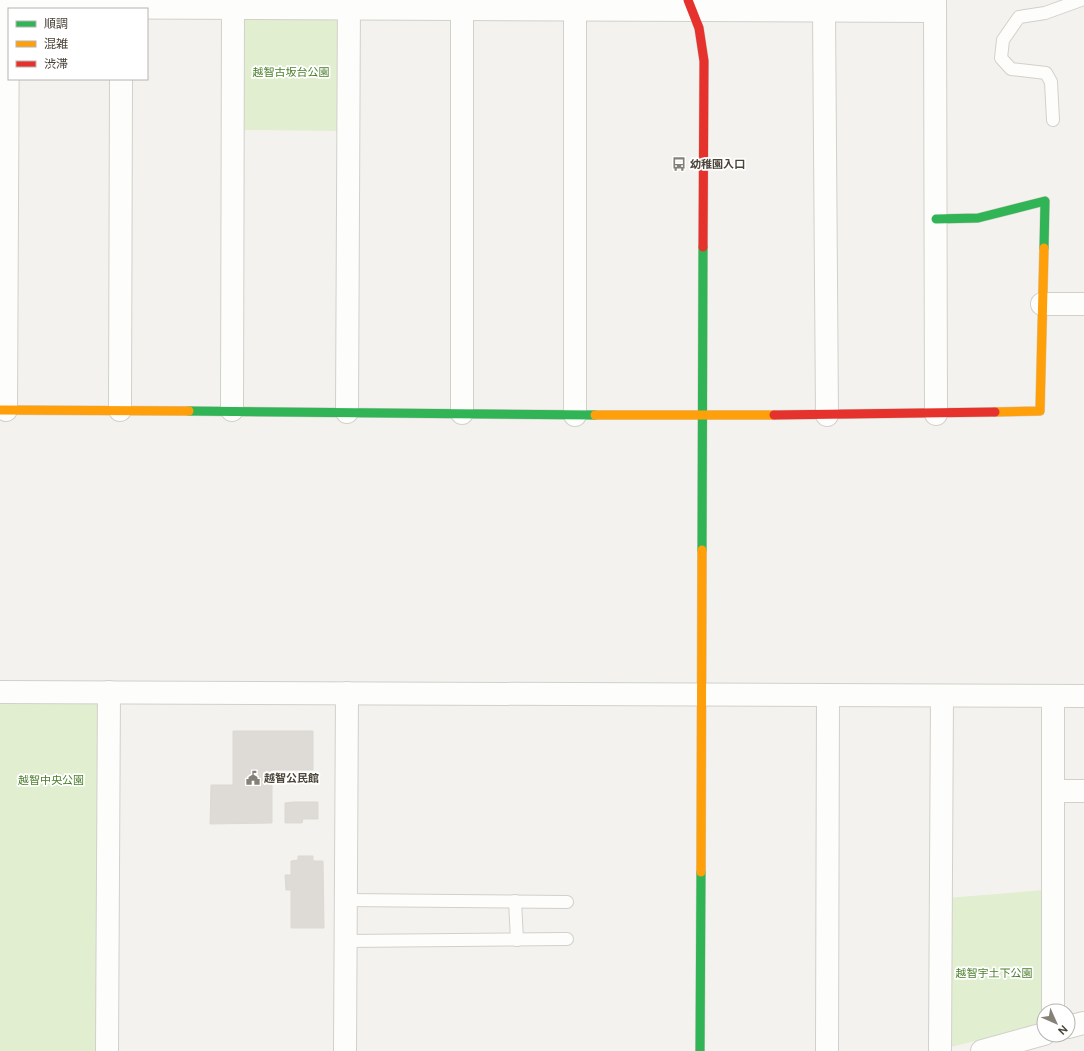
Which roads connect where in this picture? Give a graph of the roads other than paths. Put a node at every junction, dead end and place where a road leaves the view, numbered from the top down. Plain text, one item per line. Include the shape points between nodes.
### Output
1 (1081, 0) edge
2 (5, 5) edge
3 (349, 5) edge
4 (691, 5) edge
5 (823, 5) edge
6 (935, 6) edge
7 (93, 8) edge
8 (233, 8) junction
9 (148, 9) edge
10 (462, 10) junction
11 (575, 10) junction
12 (121, 80) edge
13 (1053, 120) dead end
14 (936, 219) junction
15 (1042, 304) junction
16 (1084, 304) edge
17 (3, 410) edge
18 (120, 410) junction
19 (232, 410) junction
20 (347, 412) junction
21 (462, 413) junction
22 (936, 414) junction
23 (575, 415) junction
24 (827, 415) junction
25 (703, 416) junction
26 (0, 692) edge
27 (109, 692) junction
28 (347, 693) junction
29 (702, 695) junction
30 (828, 695) junction
31 (942, 696) junction
32 (1053, 696) junction
33 (1084, 696) edge
34 (1053, 791) junction
35 (1084, 791) edge
36 (346, 900) junction
37 (515, 901) junction
38 (567, 902) dead end
39 (567, 939) dead end
40 (517, 940) junction
41 (346, 941) junction
42 (1053, 1003) edge
43 (1036, 1036) edge
44 (995, 1049) edge
45 (107, 1051) edge
46 (345, 1051) edge
47 (700, 1051) edge
48 (827, 1051) edge
49 (940, 1051) edge

1 - 13 lane via 1045,13 1019,17 1003,40 1001,58 1011,69 1046,72 1051,82
2 - 7 street
2 - 17 street
3 - 8 street
3 - 10 street
3 - 20 street
4 - 5 street
4 - 11 street
4 - 25 street via 699,28 704,61
5 - 6 street
5 - 24 street
6 - 14 street
8 - 9 street
8 - 19 street
10 - 11 street
10 - 21 street
11 - 23 street
12 - 18 street
14 - 15 street via 978,218 1045,201
14 - 22 street
15 - 16 street
15 - 22 street via 1040,411
17 - 18 street
18 - 19 street
19 - 20 street
20 - 21 street
21 - 23 street
22 - 24 street
23 - 25 street
24 - 25 street
25 - 29 street
26 - 27 street
27 - 28 street
27 - 45 street
28 - 29 street
28 - 36 street
29 - 30 street
29 - 47 street
30 - 31 street
30 - 48 street
31 - 32 street
31 - 49 street
32 - 33 street
32 - 34 street
34 - 35 street
34 - 42 street
36 - 37 lane
36 - 41 street
37 - 38 lane
37 - 40 lane
39 - 40 lane
40 - 41 lane
41 - 46 street
43 - 44 street

